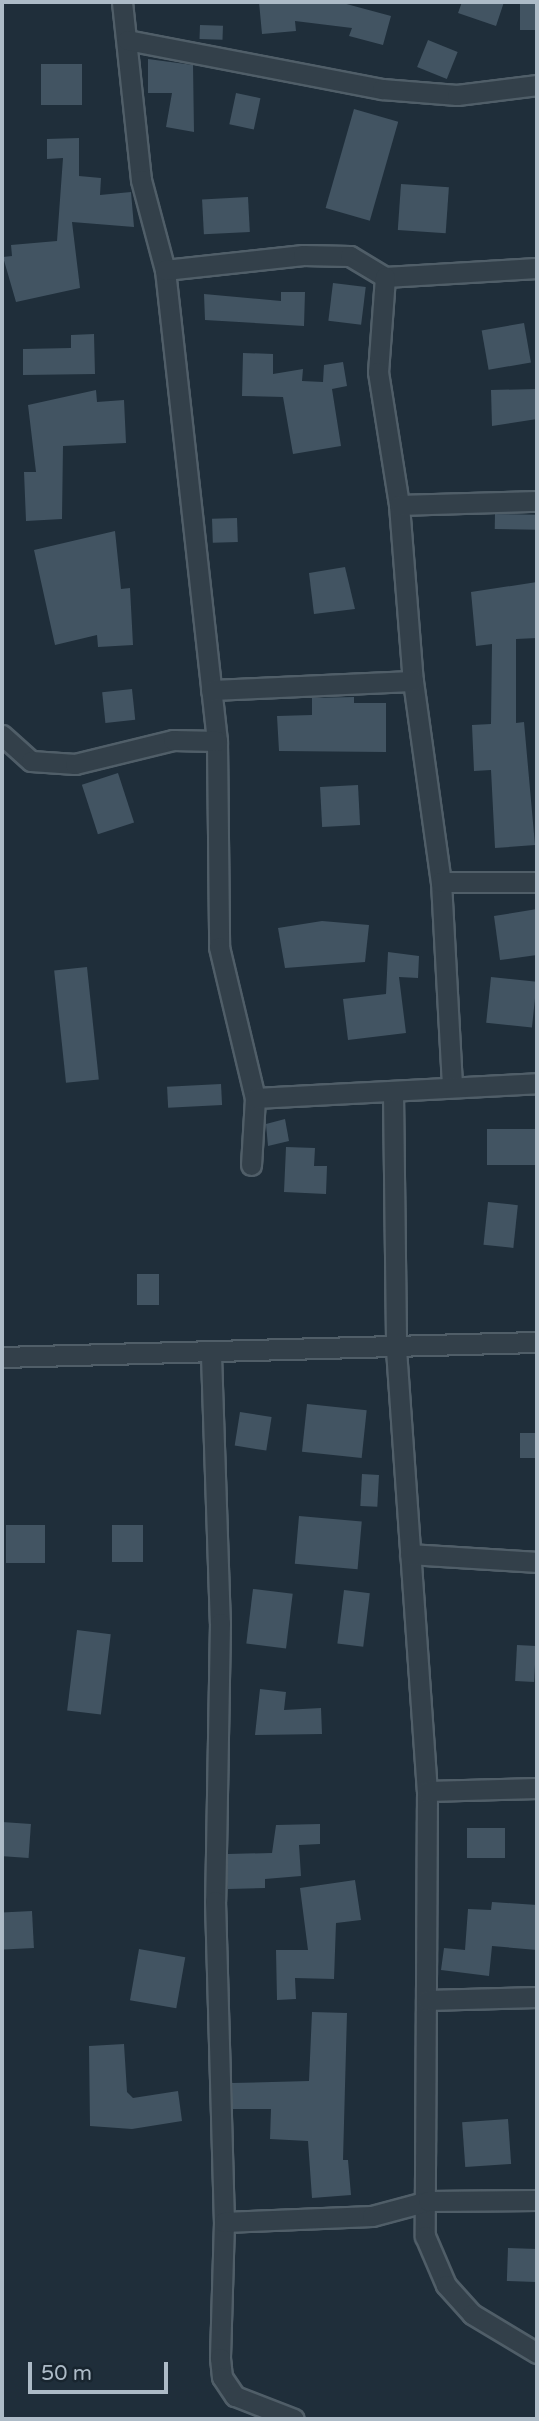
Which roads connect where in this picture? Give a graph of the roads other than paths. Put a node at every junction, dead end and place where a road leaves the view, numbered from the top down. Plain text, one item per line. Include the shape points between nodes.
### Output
1 (122, 2) edge
2 (127, 40) junction
3 (537, 85) edge
4 (537, 268) edge
5 (165, 270) junction
6 (385, 277) junction
7 (537, 501) edge
8 (400, 505) junction
9 (413, 681) junction
10 (211, 690) junction
11 (2, 735) edge
12 (216, 741) junction
13 (441, 882) junction
14 (537, 882) edge
15 (537, 1083) edge
16 (452, 1086) junction
17 (393, 1093) junction
18 (255, 1098) junction
19 (251, 1165) dead end
20 (537, 1342) edge
21 (396, 1349) junction
22 (211, 1355) junction
23 (2, 1357) edge
24 (410, 1553) junction
25 (537, 1562) edge
26 (537, 1788) edge
27 (427, 1791) junction
28 (537, 1997) edge
29 (427, 2000) junction
30 (537, 2200) edge
31 (428, 2201) junction
32 (224, 2222) junction
33 (537, 2353) edge
34 (294, 2419) edge

1 - 2 street
2 - 3 street via 382,89 457,95
2 - 5 street via 141,180
4 - 6 street
5 - 6 street via 350,256
5 - 10 street
6 - 8 street via 378,372
7 - 8 street
8 - 9 street
9 - 10 street
9 - 13 street
10 - 12 street
11 - 12 street via 31,761 75,764 173,740
12 - 18 street via 219,947
13 - 14 street
13 - 16 street
15 - 16 street
16 - 17 street
17 - 18 street
17 - 21 street
18 - 19 street
20 - 21 street
21 - 22 street
21 - 24 street
22 - 23 street
22 - 32 street
24 - 25 street
24 - 27 street
26 - 27 street
27 - 29 street
28 - 29 street
29 - 31 street
30 - 31 street
31 - 32 street via 372,2216
31 - 33 street via 429,2254 446,2285 481,2320
32 - 34 street via 222,2377 235,2396

